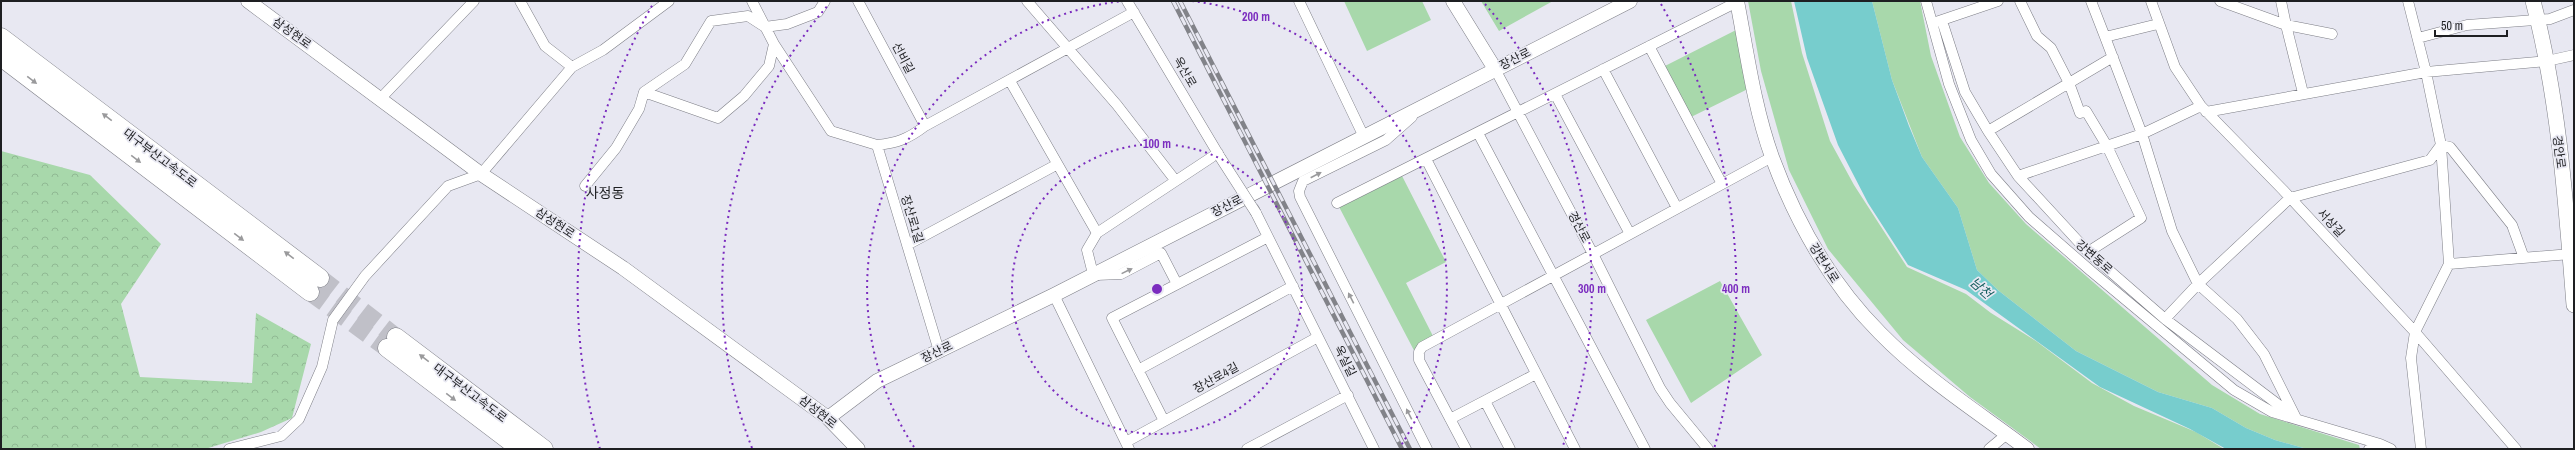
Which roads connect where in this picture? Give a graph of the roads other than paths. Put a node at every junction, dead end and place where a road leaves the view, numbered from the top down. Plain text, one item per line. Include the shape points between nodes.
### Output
1 (248, 1) edge
2 (474, 1) edge
3 (520, 1) edge
4 (669, 1) edge
5 (752, 1) edge
6 (825, 1) edge
7 (858, 1) edge
8 (1027, 1) edge
9 (1127, 1) edge
10 (1298, 1) edge
11 (1453, 1) edge
12 (1630, 1) edge
13 (1926, 1) edge
14 (1998, 1) edge
15 (2020, 1) edge
16 (2091, 1) edge
17 (2151, 1) edge
18 (2220, 1) edge
19 (2280, 1) edge
20 (2408, 1) edge
21 (2532, 1) edge
22 (1737, 2) edge
23 (2574, 10) edge
24 (1134, 12) junction
25 (2537, 18) junction
26 (1942, 21) junction
27 (1930, 24) junction
28 (2158, 24) junction
29 (2286, 25) junction
30 (765, 27) junction
31 (2332, 34) dead end
32 (1, 37) edge
33 (2105, 37) junction
34 (2418, 38) junction
35 (774, 44) junction
36 (1649, 46) junction
37 (1069, 47) junction
38 (2574, 55) edge
39 (1, 57) edge
40 (2113, 58) junction
41 (2547, 61) junction
42 (572, 67) junction
43 (1495, 69) junction
44 (1603, 69) junction
45 (2426, 72) junction
46 (1010, 81) junction
47 (2069, 83) junction
48 (644, 92) junction
49 (2303, 93) junction
50 (1555, 94) junction
51 (381, 98) junction
52 (1425, 105) junction
53 (2204, 109) junction
54 (1518, 113) junction
55 (924, 126) junction
56 (1988, 131) junction
57 (1478, 133) junction
58 (2142, 134) junction
59 (1364, 137) junction
60 (877, 145) junction
61 (2441, 145) junction
62 (2107, 146) junction
63 (1219, 155) junction
64 (1772, 157) junction
65 (1426, 159) junction
66 (1056, 165) junction
67 (481, 174) junction
68 (2018, 176) junction
69 (1175, 180) junction
70 (1722, 184) junction
71 (585, 186) dead end
72 (2290, 198) junction
73 (1337, 203) dead end
74 (1677, 208) junction
75 (1255, 211) joint
76 (1096, 233) junction
77 (1630, 234) junction
78 (1268, 237) junction
79 (907, 245) junction
80 (2572, 250) edge
81 (2088, 252) junction
82 (1593, 254) junction
83 (2524, 258) junction
84 (2449, 264) junction
85 (1091, 275) junction
86 (1553, 276) junction
87 (1177, 284) junction
88 (2198, 284) junction
89 (1293, 286) junction
90 (1054, 295) junction
91 (1500, 305) junction
92 (2574, 305) edge
93 (2165, 319) junction
94 (2415, 332) junction
95 (1318, 337) junction
96 (939, 351) junction
97 (1138, 370) junction
98 (1536, 374) junction
99 (1348, 395) junction
100 (1485, 402) junction
101 (828, 418) junction
102 (2296, 418) junction
103 (1450, 419) junction
104 (1164, 421) junction
105 (2007, 434) junction
106 (2351, 436) junction
107 (1128, 445) edge
108 (2388, 447) edge
109 (229, 449) edge
110 (520, 449) edge
111 (544, 449) edge
112 (858, 449) edge
113 (1246, 449) edge
114 (1374, 449) edge
115 (1427, 449) edge
116 (1466, 449) edge
117 (1510, 449) edge
118 (1575, 449) edge
119 (1644, 449) edge
120 (1708, 449) edge
121 (1989, 449) edge
122 (2027, 449) edge
123 (2363, 449) edge
124 (2369, 449) edge
125 (2421, 449) edge
126 (2516, 449) edge

1 - 51 street, 삼성현로
2 - 51 street
3 - 42 street via 545,46
4 - 42 street via 603,50
5 - 30 street
6 - 30 street via 818,12 787,24
7 - 55 street, 선비길
8 - 37 street
9 - 24 street, 옥산로
10 - 59 street
11 - 43 street, 경산로
12 - 43 street, 장산로
13 - 27 street, 강변동로
14 - 26 street
15 - 47 street via 2037,36 2051,48
16 - 33 street
17 - 28 street, 서상길
18 - 29 street
19 - 29 street
20 - 34 street
21 - 25 main road, 경안로
22 - 36 street
22 - 64 street, 강변서로 via 1758,105
23 - 25 street via 2550,19
24 - 37 street
24 - 63 street, 옥산로
25 - 34 street via 2467,25
25 - 41 main road, 경안로
26 - 27 street
26 - 56 street via 1965,92
27 - 102 street, 강변동로 via 1956,105 1971,140 1991,174 2014,201 2091,271 2234,390 2272,412
28 - 33 street
28 - 53 street, 서상길 via 2175,67
29 - 31 street
29 - 49 street
30 - 35 street
30 - 48 street via 748,16 711,21 685,64
39 -> 32 highway, 대구부산고속도로 via 315,285
33 - 40 street
34 - 45 street
35 - 48 street via 769,66 744,96 718,118
35 - 60 street via 831,131
36 - 44 street
36 - 70 street
37 - 46 street
37 - 69 street
38 - 41 street
40 - 47 street
40 - 58 street
41 - 45 street
41 - 80 main road, 경안로
42 - 67 street
43 - 52 street, 장산로
43 - 54 street, 경산로
44 - 50 street
44 - 74 street
45 - 49 street
45 - 61 street
46 - 55 street
46 - 66 street
47 - 56 street
47 - 62 street via 2080,113 2086,111
48 - 71 street via 639,109 616,148
49 - 53 street
50 - 54 street
50 - 77 street
51 - 67 street, 삼성현로
52 - 59 street, 장산로
115 -> 52 street via 1300,198 1299,191 1304,181 1386,140
53 - 58 street
53 - 72 street, 서상길
54 - 57 street
54 - 82 street, 경산로
55 - 60 street via 908,139
56 - 68 street
57 - 65 street
57 - 86 street
58 - 62 street
58 - 88 street via 2172,232
59 - 85 street, 장산로
60 - 79 street, 장산로1길
61 - 72 street via 2430,160
61 - 83 street via 2450,147 2512,225
61 - 84 street
62 - 68 street
62 - 81 street via 2141,218
63 - 69 street
63 - 75 street, 옥산로, bridge
64 - 70 street
64 - 105 street, 강변서로 via 1811,244 1855,306 1881,334 1940,386
65 - 73 street
65 - 91 street
66 - 76 street
66 - 79 street
67 - 101 street, 삼성현로 via 623,268
67 - 109 street via 448,186 365,276 333,320 322,367 299,419 281,436
68 - 81 street
69 - 76 street
70 - 74 street
72 - 88 street
72 - 94 street, 서상길
74 - 77 street
75 - 78 street, 옥실길
76 - 85 street via 1088,250
77 - 82 street
78 - 87 street
78 - 89 street, 옥실길
79 - 96 street, 장산로1길
80 - 83 street
80 - 92 main road, 경안로
81 - 93 street
82 - 86 street
82 - 120 street, 경산로 via 1660,388 1673,408
83 - 84 street
84 - 94 street
85 -> 87 street via 1121,274 1161,253
85 - 90 street, 장산로
86 - 91 street
86 - 119 street
87 - 97 street via 1112,318
88 - 93 street
88 - 102 street via 2237,319 2264,354
89 - 95 street, 옥실길
89 - 97 street
90 - 96 street, 장산로
90 - 107 street, 장산로4길
91 - 98 street
91 - 103 street via 1422,347 1418,352 1419,360
93 - 102 street
94 - 125 street via 2411,358
94 - 126 street, 서상길
95 - 99 street, 옥실길
95 - 104 street, 장산로4길
96 - 101 street, 장산로 via 877,381
97 - 104 street
98 - 100 street
98 - 118 street
99 - 113 street
99 - 114 street, 옥실길
100 - 103 street
100 - 117 street
101 - 112 street, 삼성현로
102 - 106 street, 강변동로
103 - 116 street
104 - 107 street, 장산로4길
105 - 121 street
105 - 122 street, 강변서로
106 - 108 street, 강변동로
106 - 123 street, 강변동로
108 - 124 street, 강변동로
111 -> 110 highway, 대구부산고속도로 via 392,342

